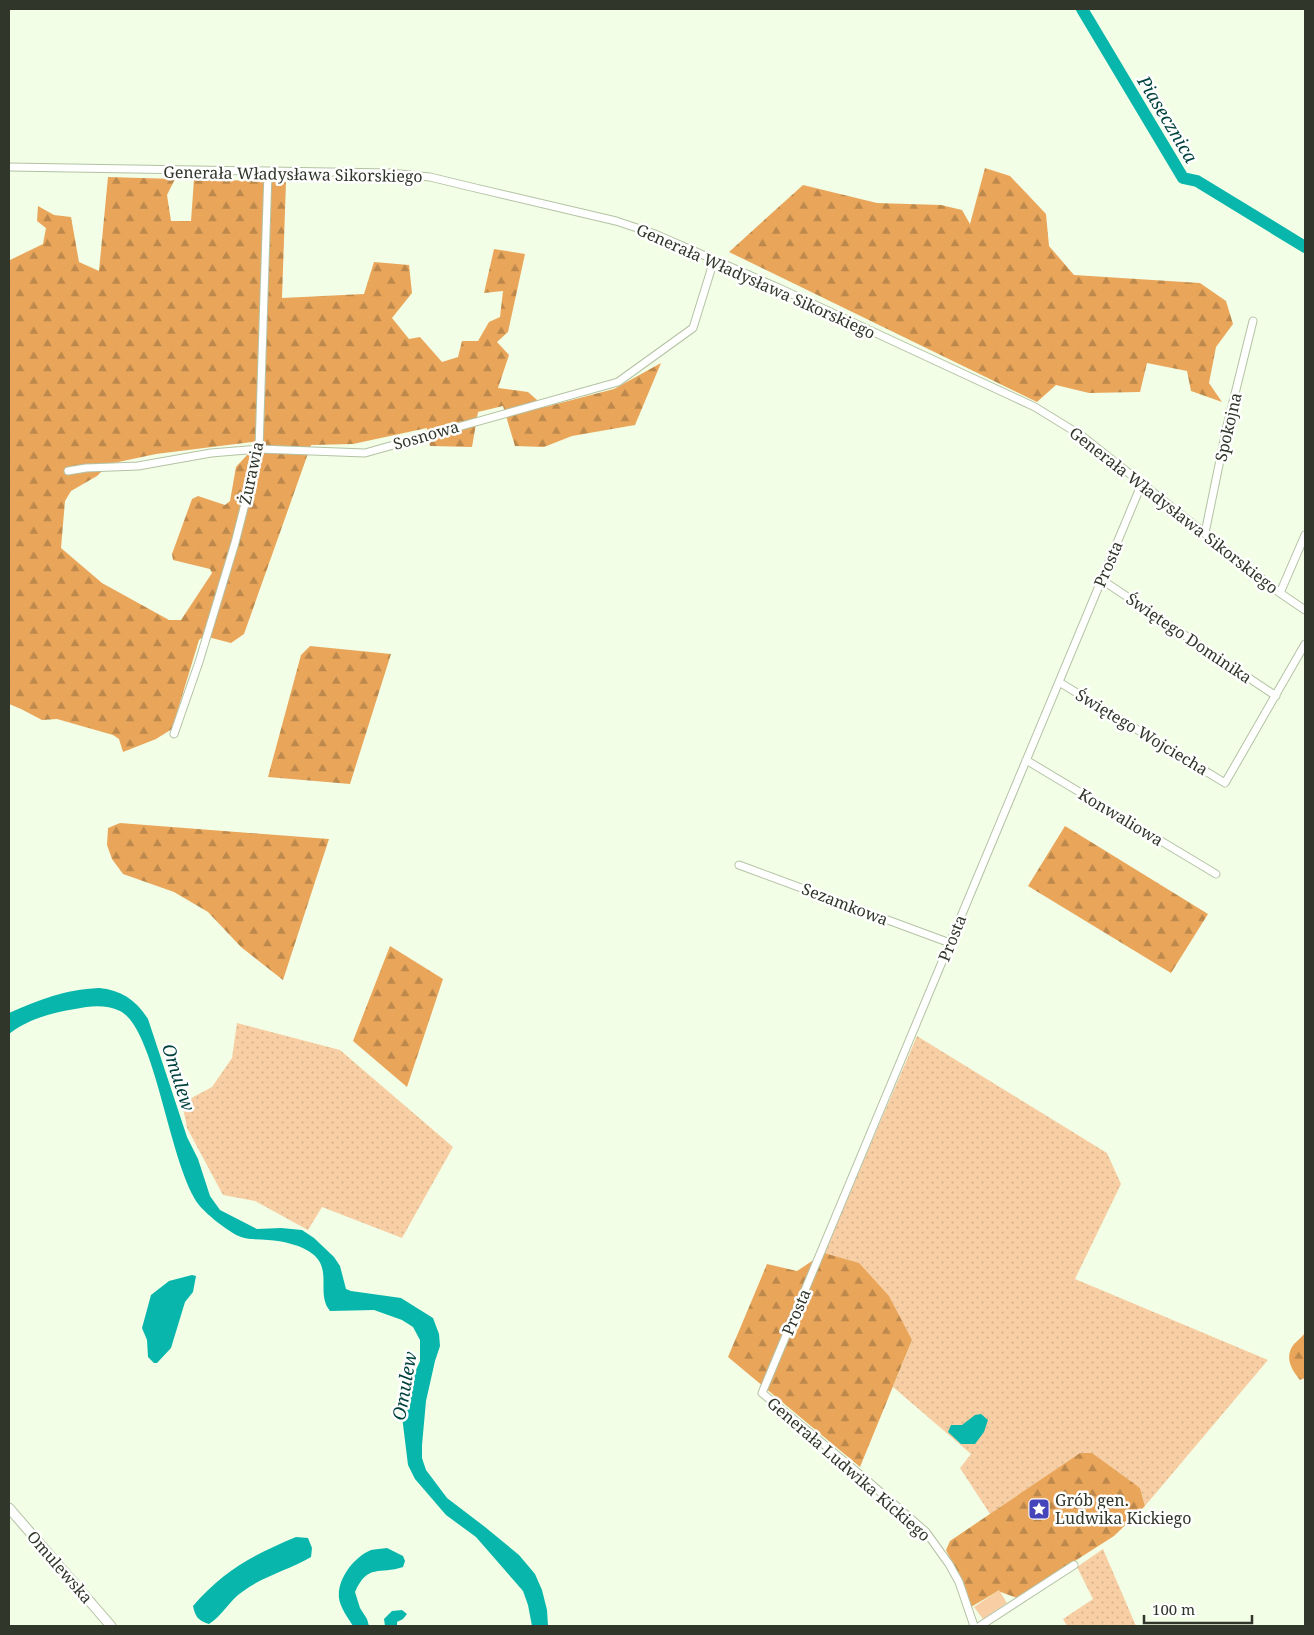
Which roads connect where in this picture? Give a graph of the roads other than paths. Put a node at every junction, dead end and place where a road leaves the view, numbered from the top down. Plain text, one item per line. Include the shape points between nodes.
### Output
1 (9, 167) edge
2 (268, 172) junction
3 (714, 260) junction
4 (1254, 321) dead end
5 (259, 449) junction
6 (68, 471) dead end
7 (1142, 483) junction
8 (1205, 533) junction
9 (1305, 535) edge
10 (1102, 580) junction
11 (1280, 593) junction
12 (1305, 610) edge
13 (1305, 644) edge
14 (1059, 682) junction
15 (1276, 696) junction
16 (174, 734) dead end
17 (1026, 760) junction
18 (739, 865) dead end
19 (1216, 874) dead end
20 (950, 944) junction
21 (762, 1393) joint
22 (9, 1508) edge
23 (1074, 1565) dead end
24 (111, 1626) edge
25 (974, 1626) edge
26 (980, 1626) edge

1 - 2 street, Generała Władysława Sikorskiego
2 - 3 street, Generała Władysława Sikorskiego via 390,173 430,177 616,221
2 - 5 street, Żurawia
3 - 5 street, Sosnowa via 693,328 618,382 365,453
3 - 7 street, Generała Władysława Sikorskiego via 1035,407 1082,436
4 - 8 street, Spokojna via 1227,426
5 - 6 street, Sosnowa via 211,453 138,466
5 - 16 street, Żurawia via 235,543
7 - 8 street, Generała Władysława Sikorskiego
7 - 10 street, Prosta
8 - 11 street, Generała Władysława Sikorskiego
9 - 11 street
10 - 14 street, Prosta
10 - 15 street, Świętego Dominika
11 - 12 street, Generała Władysława Sikorskiego
13 - 15 street
14 - 15 street, Świętego Wojciecha via 1225,783
14 - 17 street, Prosta
17 - 19 street, Konwaliowa
17 - 20 street, Prosta
18 - 20 street, Sezamkowa
20 - 21 street, Prosta
21 - 25 street, Generała Ludwika Kickiego via 926,1532 959,1582
22 - 24 street, Omulewska
23 - 26 street

